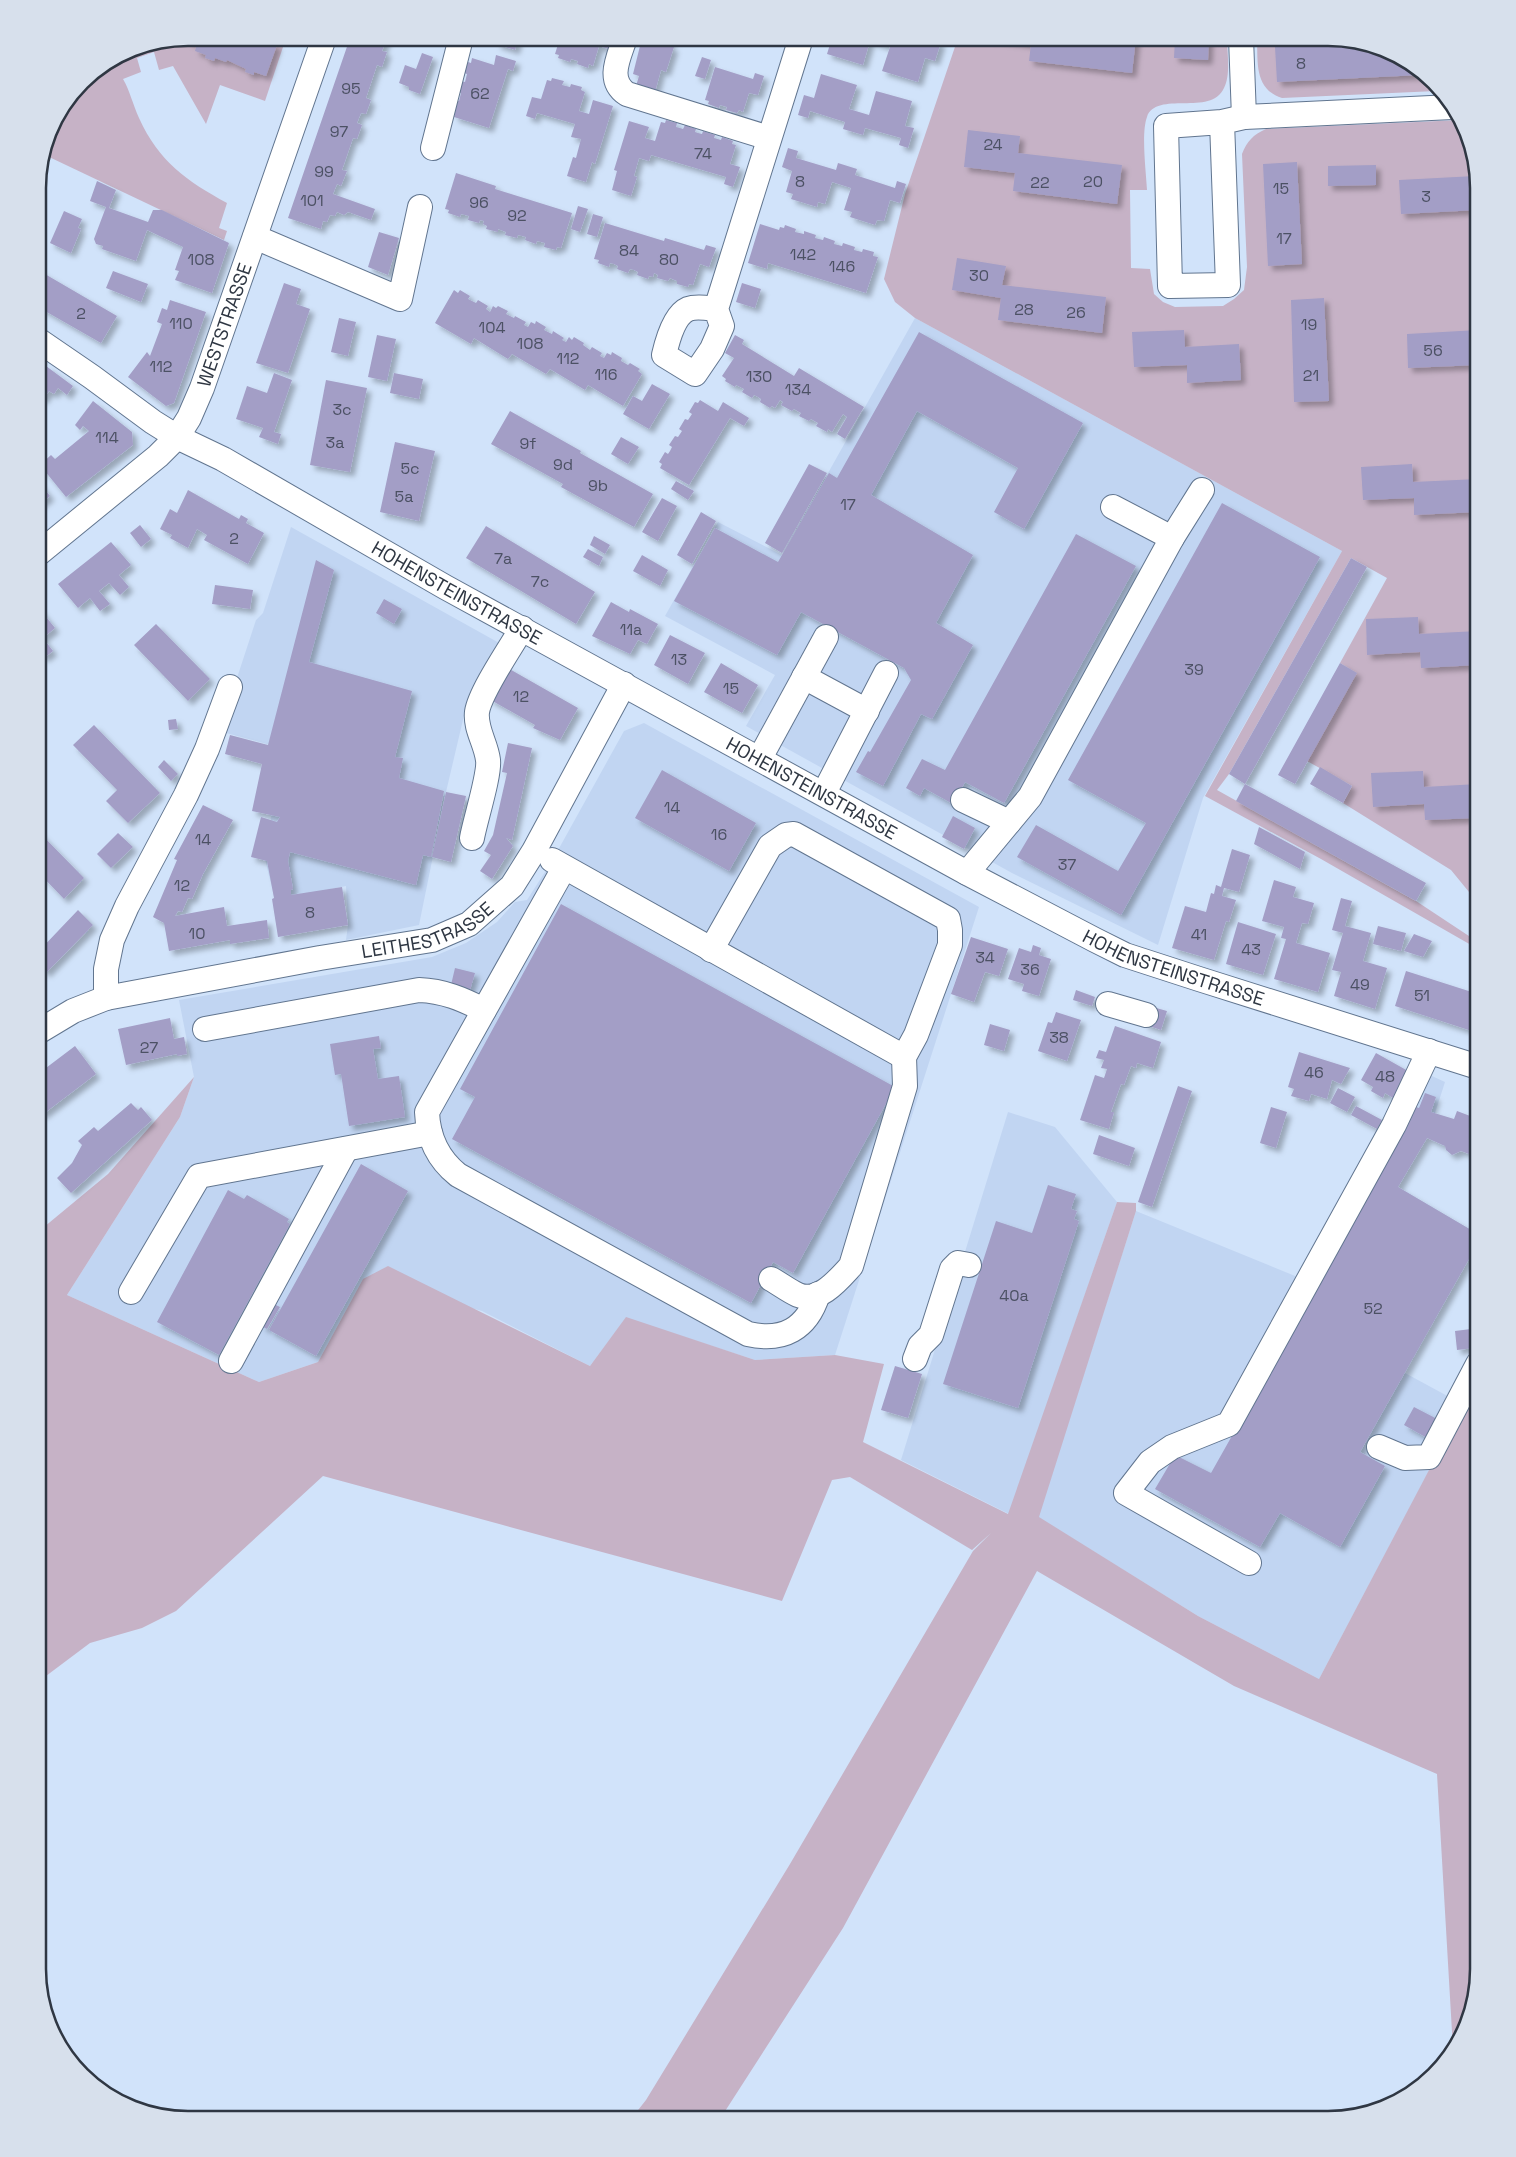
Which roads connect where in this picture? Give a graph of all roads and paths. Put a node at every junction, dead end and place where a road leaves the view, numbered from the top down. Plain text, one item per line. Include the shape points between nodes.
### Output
1 (321, 47) edge
2 (459, 47) edge
3 (622, 47) edge
4 (799, 47) edge
5 (1240, 47) edge
6 (1444, 107) edge
7 (1233, 120) junction
8 (769, 138) junction
9 (433, 148) dead end
10 (420, 207) dead end
11 (255, 237) junction
12 (716, 309) dead end
13 (47, 346) edge
14 (176, 436) junction
15 (1202, 490) dead end
16 (1113, 507) dead end
17 (1172, 538) junction
18 (47, 547) edge
19 (522, 628) junction
20 (826, 637) dead end
21 (886, 674) dead end
22 (804, 676) junction
23 (624, 684) junction
24 (230, 687) dead end
25 (866, 711) junction
26 (760, 758) junction
27 (824, 793) junction
28 (963, 800) dead end
29 (1010, 822) junction
30 (472, 838) dead end
31 (534, 851) junction
32 (564, 868) junction
33 (967, 873) junction
34 (711, 950) junction
35 (106, 998) junction
36 (1108, 1004) dead end
37 (484, 1010) junction
38 (1146, 1015) dead end
39 (47, 1027) edge
40 (205, 1030) dead end
41 (1429, 1050) junction
42 (904, 1057) junction
43 (1470, 1064) edge
44 (430, 1133) junction
45 (346, 1149) junction
46 (969, 1265) dead end
47 (771, 1278) dead end
48 (131, 1292) dead end
49 (818, 1294) junction
50 (915, 1360) dead end
51 (232, 1361) dead end
52 (1470, 1379) edge
53 (1379, 1447) dead end
54 (1249, 1564) dead end

1 - 11 street, WESTSTRASSE
2 - 9 street
3 - 8 street via 614,74 621,90 627,94
4 - 8 street
5 - 7 street
6 - 7 street
7 - 7 street via 1166,126 1170,286 1228,285
8 - 12 street
10 - 11 street via 400,299
11 - 14 street, WESTSTRASSE via 200,394
13 - 14 street, HOHENSTEINSTRASSE
14 - 18 street, WESTSTRASSE via 158,456
14 - 19 street, HOHENSTEINSTRASSE via 223,458 444,587
15 - 17 street
16 - 17 street
17 - 29 street via 1030,797
19 - 23 street, HOHENSTEINSTRASSE
19 - 30 street via 477,711 477,726 488,762
20 - 22 street
21 - 25 street
22 - 25 street
22 - 26 street
23 - 26 street, HOHENSTEINSTRASSE
23 - 31 street, LEITHESTRASSE
24 - 35 street via 186,795 112,940 106,969
25 - 27 street
26 - 27 street, HOHENSTEINSTRASSE
27 - 33 street, HOHENSTEINSTRASSE
28 - 29 street
29 - 33 street
31 - 32 street
31 - 35 street, LEITHESTRASSE via 512,886 469,924 432,940
32 - 34 street
32 - 37 street
33 - 41 street, HOHENSTEINSTRASSE via 1125,955
34 - 42 street
34 - 42 street via 770,846 786,835 794,834 948,919 950,945 916,1036
35 - 39 street, LEITHESTRASSE via 73,1011
36 - 38 street
37 - 40 street via 454,995 419,990
37 - 44 street via 427,1112
41 - 43 street, HOHENSTEINSTRASSE
41 - 54 street via 1394,1125 1229,1424 1172,1447 1150,1462 1126,1493
42 - 49 street via 905,1086 851,1266 834,1285
44 - 45 street
44 - 49 street via 439,1154 458,1175 748,1334 779,1336 792,1331 813,1311
45 - 48 street via 198,1176
45 - 51 street
46 - 50 street via 958,1263 952,1269 931,1335 920,1346
47 - 49 street via 800,1296
52 - 53 street via 1429,1457 1405,1458

